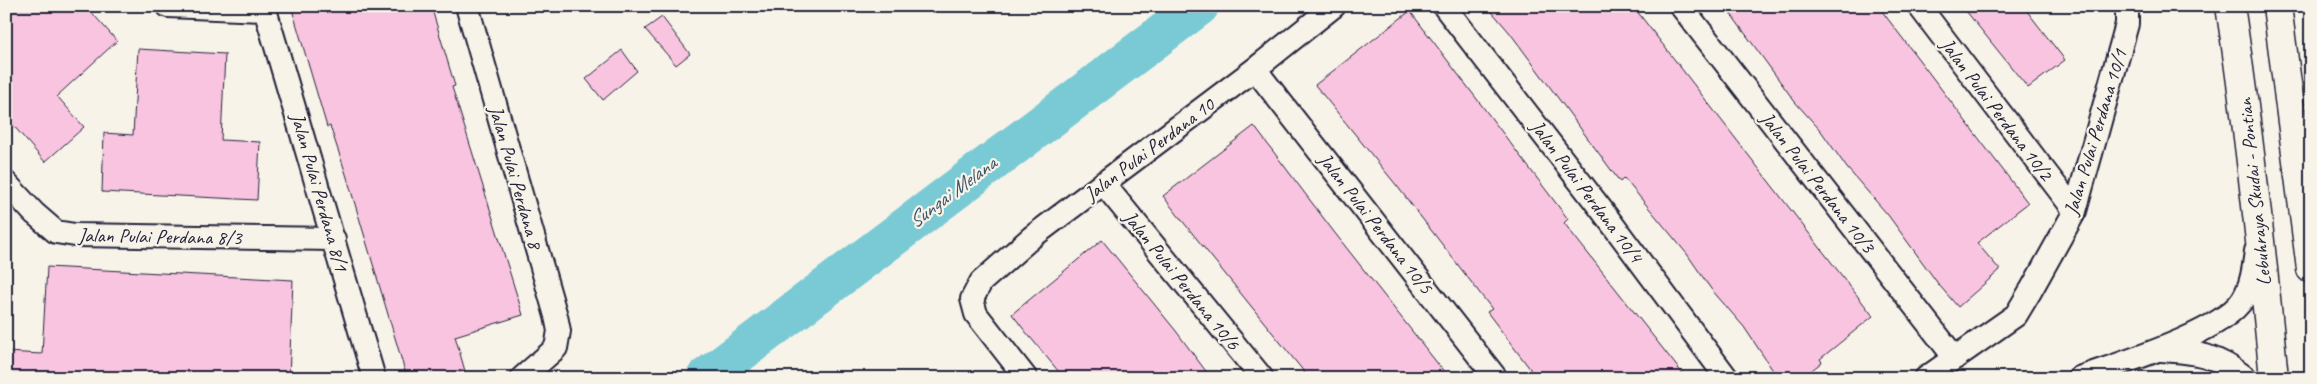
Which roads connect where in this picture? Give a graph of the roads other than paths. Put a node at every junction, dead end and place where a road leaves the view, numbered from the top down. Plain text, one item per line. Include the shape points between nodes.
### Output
1 (168, 6) edge
2 (467, 6) edge
3 (1334, 6) edge
4 (1444, 6) edge
5 (1681, 6) edge
6 (1919, 6) edge
7 (2127, 6) edge
8 (2230, 6) edge
9 (2277, 6) edge
10 (264, 8) edge
11 (1255, 69) junction
12 (6, 183) edge
13 (1103, 183) junction
14 (2075, 211) junction
15 (2260, 228) junction
16 (334, 238) junction
17 (2311, 270) edge
18 (2158, 350) junction
19 (1955, 358) junction
20 (374, 378) edge
21 (522, 378) edge
22 (1026, 378) edge
23 (1262, 378) edge
24 (1496, 378) edge
25 (1727, 378) edge
26 (1926, 378) edge
27 (2079, 378) edge
28 (2246, 378) edge
29 (2274, 378) edge

1 - 10 street
2 - 21 street, Jalan Pulai Perdana 8 via 559,331 556,348
3 - 11 street, Jalan Pulai Perdana 10
4 - 25 street, Jalan Pulai Perdana 10/4
5 - 19 street, Jalan Pulai Perdana 10/3
6 - 14 street, Jalan Pulai Perdana 10/2
7 - 14 street, Jalan Pulai Perdana 10/1 via 2127,24
8 - 15 highway, Lebuhraya Skudai - Pontian
9 - 17 highway
10 - 16 street, Jalan Pulai Perdana 8/1
11 - 13 street, Jalan Pulai Perdana 10
11 - 24 street, Jalan Pulai Perdana 10/5
12 - 16 street, Jalan Pulai Perdana 8/3 via 34,214 56,232 75,235
13 - 22 street, Jalan Pulai Perdana 10 via 988,275 972,298 976,314
13 - 23 street, Jalan Pulai Perdana 10/6
14 - 19 street, Jalan Pulai Perdana 10/1 via 2016,314
15 - 18 street via 2253,269 2243,300 2208,328
15 - 29 highway, Lebuhraya Skudai - Pontian
16 - 20 street, Jalan Pulai Perdana 8/1
18 - 27 street
18 - 28 street via 2188,352 2225,362
19 - 26 street, Jalan Pulai Perdana 10/1

